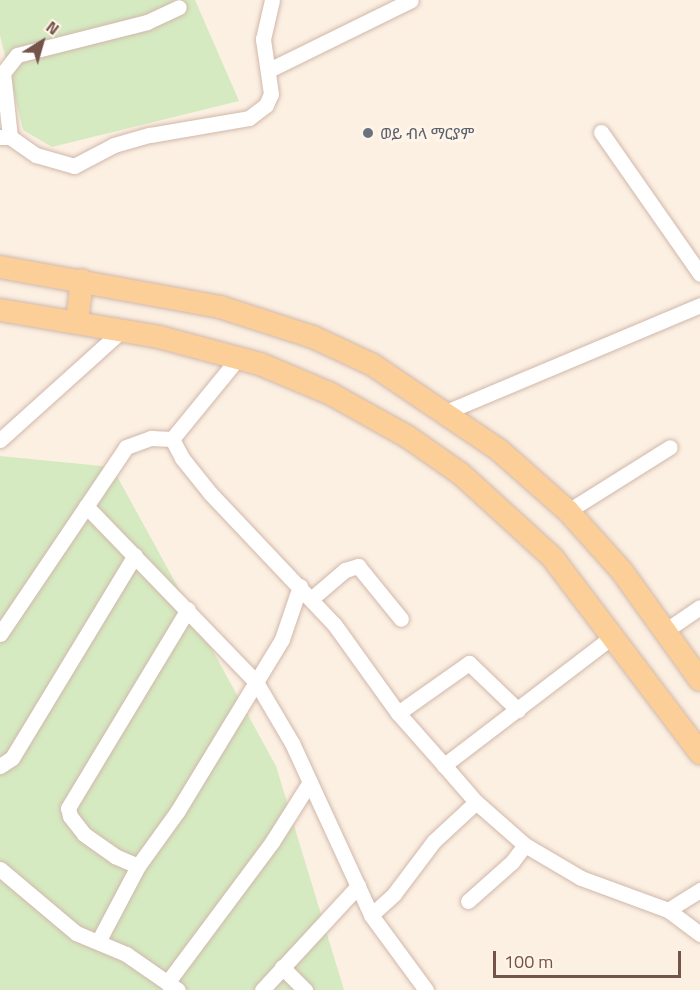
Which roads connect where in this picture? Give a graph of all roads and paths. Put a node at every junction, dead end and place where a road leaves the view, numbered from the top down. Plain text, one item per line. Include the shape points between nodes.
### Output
1 (272, 0) edge
2 (411, 0) edge
3 (179, 7) dead end
4 (269, 70) junction
5 (601, 132) dead end
6 (5, 137) edge
7 (0, 267) edge
8 (700, 274) edge
9 (82, 280) junction
10 (700, 305) edge
11 (0, 310) edge
12 (77, 321) junction
13 (122, 330) junction
14 (238, 358) junction
15 (446, 412) junction
16 (172, 439) junction
17 (0, 440) edge
18 (670, 447) dead end
19 (86, 506) junction
20 (567, 511) junction
21 (135, 555) junction
22 (300, 586) junction
23 (311, 599) junction
24 (700, 607) edge
25 (188, 609) junction
26 (401, 620) dead end
27 (665, 631) junction
28 (0, 634) edge
29 (613, 636) junction
30 (700, 680) edge
31 (256, 682) junction
32 (518, 710) junction
33 (398, 713) junction
34 (700, 753) edge
35 (444, 765) junction
36 (0, 766) edge
37 (310, 782) junction
38 (476, 802) junction
39 (525, 845) junction
40 (138, 866) junction
41 (0, 869) edge
42 (358, 886) junction
43 (700, 891) edge
44 (468, 901) dead end
45 (668, 910) junction
46 (371, 915) junction
47 (700, 934) edge
48 (99, 940) junction
49 (282, 967) junction
50 (173, 986) edge
51 (262, 990) edge
52 (305, 990) edge
53 (426, 990) edge

1 - 4 street via 263,39
2 - 4 street
3 - 6 street via 147,22 17,55 3,73
4 - 6 street via 271,94 266,105 249,118 132,140 74,166 36,155
5 - 8 street
7 - 9 main road
9 - 12 main road
9 - 15 main road via 220,307 313,337 373,365
10 - 15 street
11 - 12 main road
12 - 13 main road
13 - 14 main road
13 - 17 street
14 - 16 street
14 - 29 main road via 331,394 408,437 461,474 552,557
15 - 20 main road via 499,450
16 - 19 street via 151,438 126,447
16 - 22 street via 210,493
18 - 20 street
19 - 21 street
19 - 28 street
20 - 27 main road via 621,570
21 - 25 street
21 - 36 street via 12,758
22 - 23 street
22 - 31 street via 282,639
23 - 26 street via 345,570 358,566
23 - 33 street via 334,624
24 - 27 street
25 - 31 street
25 - 40 street via 69,808 70,816 84,834 115,856
27 - 30 main road
29 - 32 street
29 - 34 main road
31 - 37 street
31 - 40 street via 177,812
32 - 33 street via 469,663
32 - 35 street
33 - 35 street
35 - 38 street
37 - 42 street
37 - 50 street
38 - 39 street
38 - 46 street via 434,840 394,894
39 - 44 street via 512,862
39 - 45 street via 581,878
40 - 48 street
41 - 48 street via 76,933
42 - 46 street
42 - 49 street
43 - 45 street
45 - 47 street
46 - 53 street
48 - 50 street
49 - 51 street
49 - 52 street

